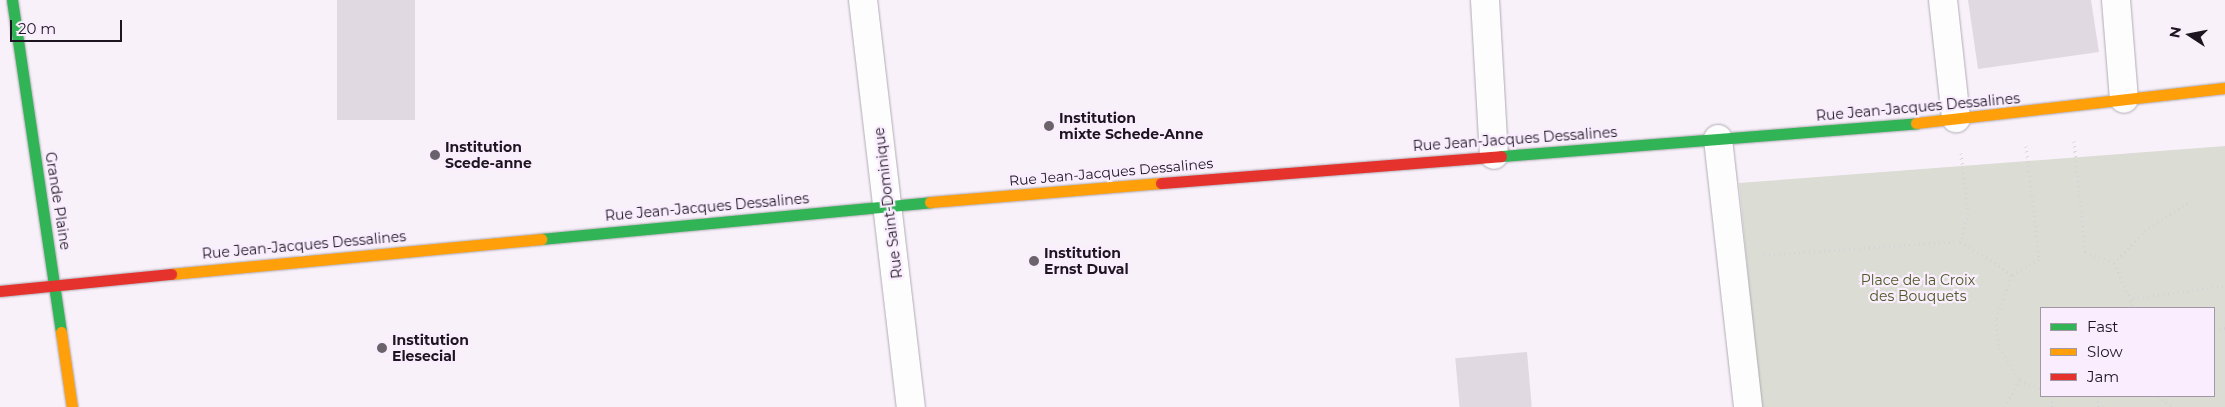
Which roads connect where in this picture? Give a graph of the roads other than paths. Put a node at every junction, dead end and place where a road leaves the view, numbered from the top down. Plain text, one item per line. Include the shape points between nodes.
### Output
1 (12, 0) edge
2 (863, 0) edge
3 (1485, 0) edge
4 (1943, 0) edge
5 (2116, 0) edge
6 (2225, 88) edge
7 (2124, 100) junction
8 (1956, 118) junction
9 (1718, 139) junction
10 (1494, 156) junction
11 (889, 205) junction
12 (56, 284) junction
13 (0, 291) edge
14 (72, 407) edge
15 (911, 407) edge
16 (1748, 407) edge

1 - 12 street, Grande Plaine
2 - 11 street, Rue Saint-Dominique
3 - 10 street
4 - 8 street
5 - 7 street
6 - 7 street, Rue Jean-Jacques Dessalines
7 - 8 street, Rue Jean-Jacques Dessalines via 2024,114
8 - 9 street, Rue Jean-Jacques Dessalines
9 - 10 street, Rue Jean-Jacques Dessalines
9 - 16 street
10 - 11 street, Rue Jean-Jacques Dessalines
11 - 12 street, Rue Jean-Jacques Dessalines
11 - 15 street, Rue Saint-Dominique
12 - 13 street, Rue Jean-Jacques Dessalines
12 - 14 street, Grande Plaine

